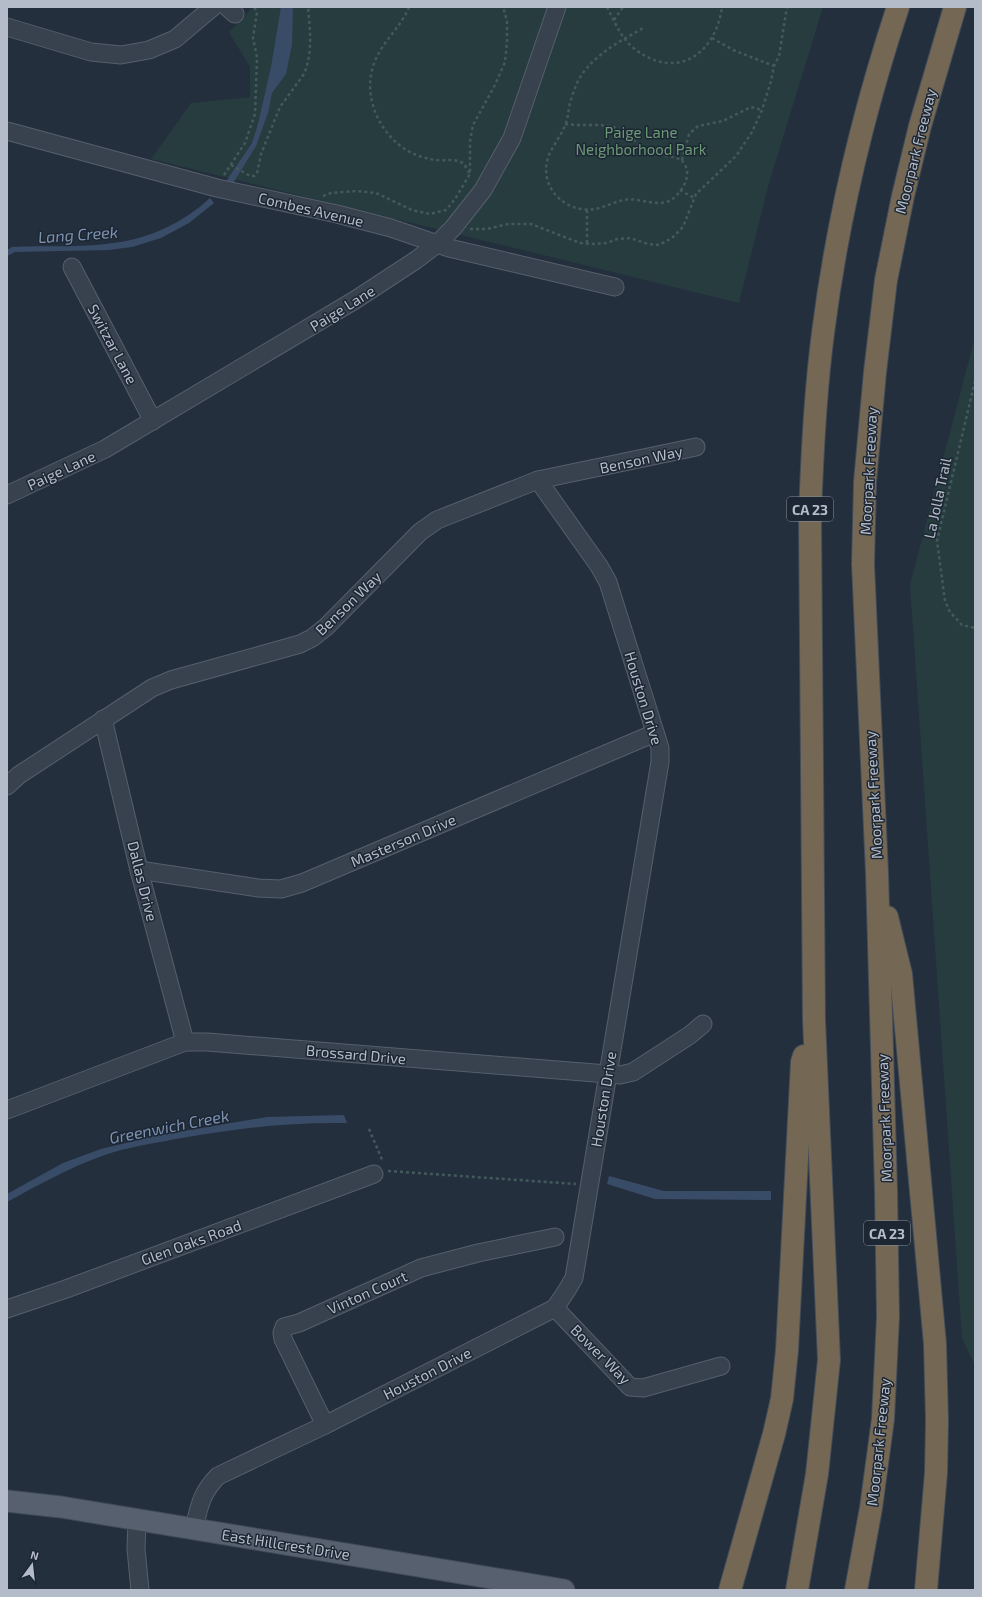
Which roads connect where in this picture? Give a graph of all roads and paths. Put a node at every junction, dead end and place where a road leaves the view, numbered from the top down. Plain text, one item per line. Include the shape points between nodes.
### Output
1 (213, 7) edge
2 (254, 7) edge
3 (308, 7) edge
4 (409, 7) edge
5 (503, 7) edge
6 (557, 7) edge
7 (608, 7) edge
8 (623, 7) edge
9 (722, 7) edge
10 (787, 7) edge
11 (898, 7) edge
12 (955, 7) edge
13 (614, 20) junction
14 (7, 27) edge
15 (645, 27) dead end
16 (712, 38) junction
17 (624, 39) junction
18 (774, 66) junction
19 (762, 110) junction
20 (565, 124) junction
21 (7, 131) edge
22 (682, 160) junction
23 (232, 166) junction
24 (470, 174) junction
25 (217, 188) junction
26 (680, 190) junction
27 (318, 198) dead end
28 (694, 198) junction
29 (587, 209) junction
30 (458, 222) junction
31 (587, 243) junction
32 (437, 244) junction
33 (72, 267) dead end
34 (615, 287) dead end
35 (975, 381) edge
36 (153, 421) junction
37 (696, 447) dead end
38 (538, 480) junction
39 (7, 495) edge
40 (975, 628) edge
41 (103, 719) junction
42 (655, 734) junction
43 (7, 786) edge
44 (140, 870) junction
45 (877, 873) junction
46 (814, 1020) junction
47 (703, 1024) dead end
48 (185, 1042) junction
49 (607, 1074) junction
50 (7, 1110) edge
51 (369, 1129) dead end
52 (382, 1172) junction
53 (589, 1185) junction
54 (555, 1237) dead end
55 (555, 1308) junction
56 (7, 1309) edge
57 (721, 1366) dead end
58 (325, 1425) junction
59 (7, 1501) edge
60 (137, 1520) junction
61 (194, 1529) junction
62 (140, 1590) edge
63 (564, 1590) edge
64 (730, 1590) edge
65 (797, 1590) edge
66 (856, 1590) edge
67 (926, 1590) edge

1 - 14 street via 175,38 149,50 121,56 91,52
2 - 23 path via 257,12 253,38 257,57 255,114 245,143
3 - 23 path via 310,50 307,68 280,107 261,154 257,173 250,176
4 - 24 path via 374,62 369,83 372,103 379,122 396,142 417,155 435,160 455,160 463,164
5 - 24 path via 507,21 505,62 473,125 470,141
6 - 30 street, Paige Lane via 512,138 483,190
7 - 13 path
8 - 13 path
9 - 16 path
10 - 18 path via 779,56
11 - 46 highway, CA 23 via 856,154 836,246 823,334 813,435 810,517
12 - 45 highway, Moorpark Freeway / CA 23 via 920,126 903,196 886,280 874,372 865,482 863,564
13 - 17 path
15 - 17 path
16 - 17 path via 699,54 684,62 666,63 642,54
16 - 18 path via 733,50
17 - 20 path via 598,57 586,70 576,86
18 - 19 path
19 - 22 path via 751,107 723,121 698,126 689,134
19 - 28 path via 752,132 736,156
20 - 22 path via 610,126 624,132 646,149
20 - 29 path via 549,155 546,168 548,184 559,200 573,208
21 - 25 street, Combes Avenue
22 - 26 path via 687,171
23 - 25 path
24 - 27 path via 446,210 430,214 412,210 376,194 357,191 332,193
25 - 32 street, Combes Avenue via 360,220
26 - 28 path
26 - 29 path via 670,200 660,203 626,200 596,209
28 - 31 path via 682,227 672,238 659,245 630,238 607,243
29 - 31 path
30 - 31 path via 471,230 508,224 532,224
30 - 32 street, Paige Lane
32 - 34 street, Combes Avenue
32 - 36 street, Paige Lane via 355,300
33 - 36 street, Switzar Lane
35 - 40 path, La Jolla Trail via 937,541 945,602 962,625
36 - 39 street, Paige Lane via 105,449
37 - 38 street, Benson Way
38 - 41 street, Benson Way via 437,520 420,532 312,638 300,644 171,680 143,693
38 - 42 street, Houston Drive via 608,582
41 - 43 street, Benson Way via 19,775
41 - 44 street, Dallas Drive
42 - 44 street, Masterson Drive via 302,883 281,889 258,888
42 - 49 street, Houston Drive via 660,748 660,762
44 - 48 street, Dallas Drive
45 - 66 highway, Moorpark Freeway / CA 23 via 888,1317 882,1419 871,1508
45 - 67 highway via 901,974 935,1344 936,1466
46 - 64 highway via 802,1062 787,1350 782,1399
46 - 65 highway, CA 23 via 829,1360 817,1474
47 - 49 street, Brossard Drive via 633,1072
48 - 49 street, Brossard Drive
48 - 50 street, Brossard Drive
49 - 53 street, Houston Drive
51 - 52 path via 384,1164
52 - 53 path
52 - 56 street, Glen Oaks Road
53 - 55 street, Houston Drive via 574,1278
54 - 58 street, Vinton Court via 421,1268 284,1328 283,1339
55 - 57 street, Bower Way via 630,1387 643,1388
55 - 58 street, Houston Drive
58 - 61 street, Houston Drive via 218,1476 208,1486 200,1501
59 - 60 main road, East Hillcrest Drive
60 - 61 main road, East Hillcrest Drive
60 - 62 street via 136,1549
61 - 63 main road, East Hillcrest Drive

